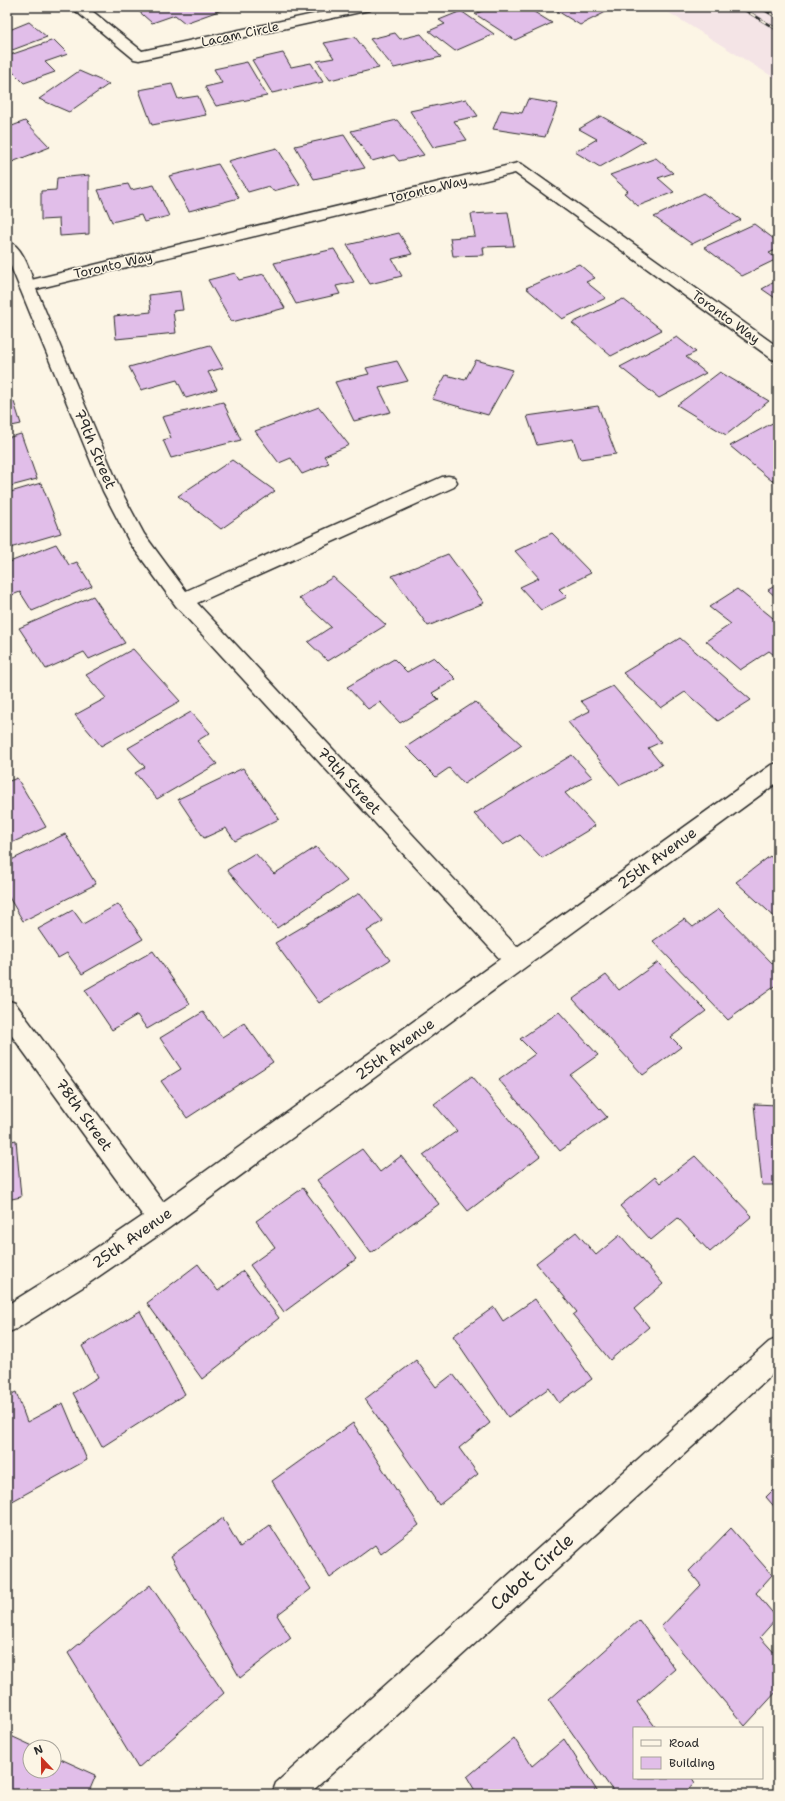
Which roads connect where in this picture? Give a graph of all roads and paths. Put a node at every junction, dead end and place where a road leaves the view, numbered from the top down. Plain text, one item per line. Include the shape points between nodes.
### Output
1 (78, 7) edge
2 (365, 7) edge
3 (7, 246) edge
4 (27, 286) junction
5 (778, 355) edge
6 (448, 482) dead end
7 (183, 601) junction
8 (778, 771) edge
9 (516, 961) junction
10 (7, 1010) edge
11 (160, 1219) junction
12 (7, 1320) edge
13 (778, 1351) edge
14 (287, 1794) edge

1 - 2 street, Lacam Circle via 139,56
3 - 4 street, 79th Street via 16,258
4 - 5 street, Toronto Way via 518,168
4 - 7 street, 79th Street via 112,491 137,538
6 - 7 street
7 - 9 street, 79th Street
8 - 9 street, 25th Avenue
9 - 11 street, 25th Avenue
10 - 11 street, 78th Street
11 - 12 street, 25th Avenue
13 - 14 street, Cabot Circle

